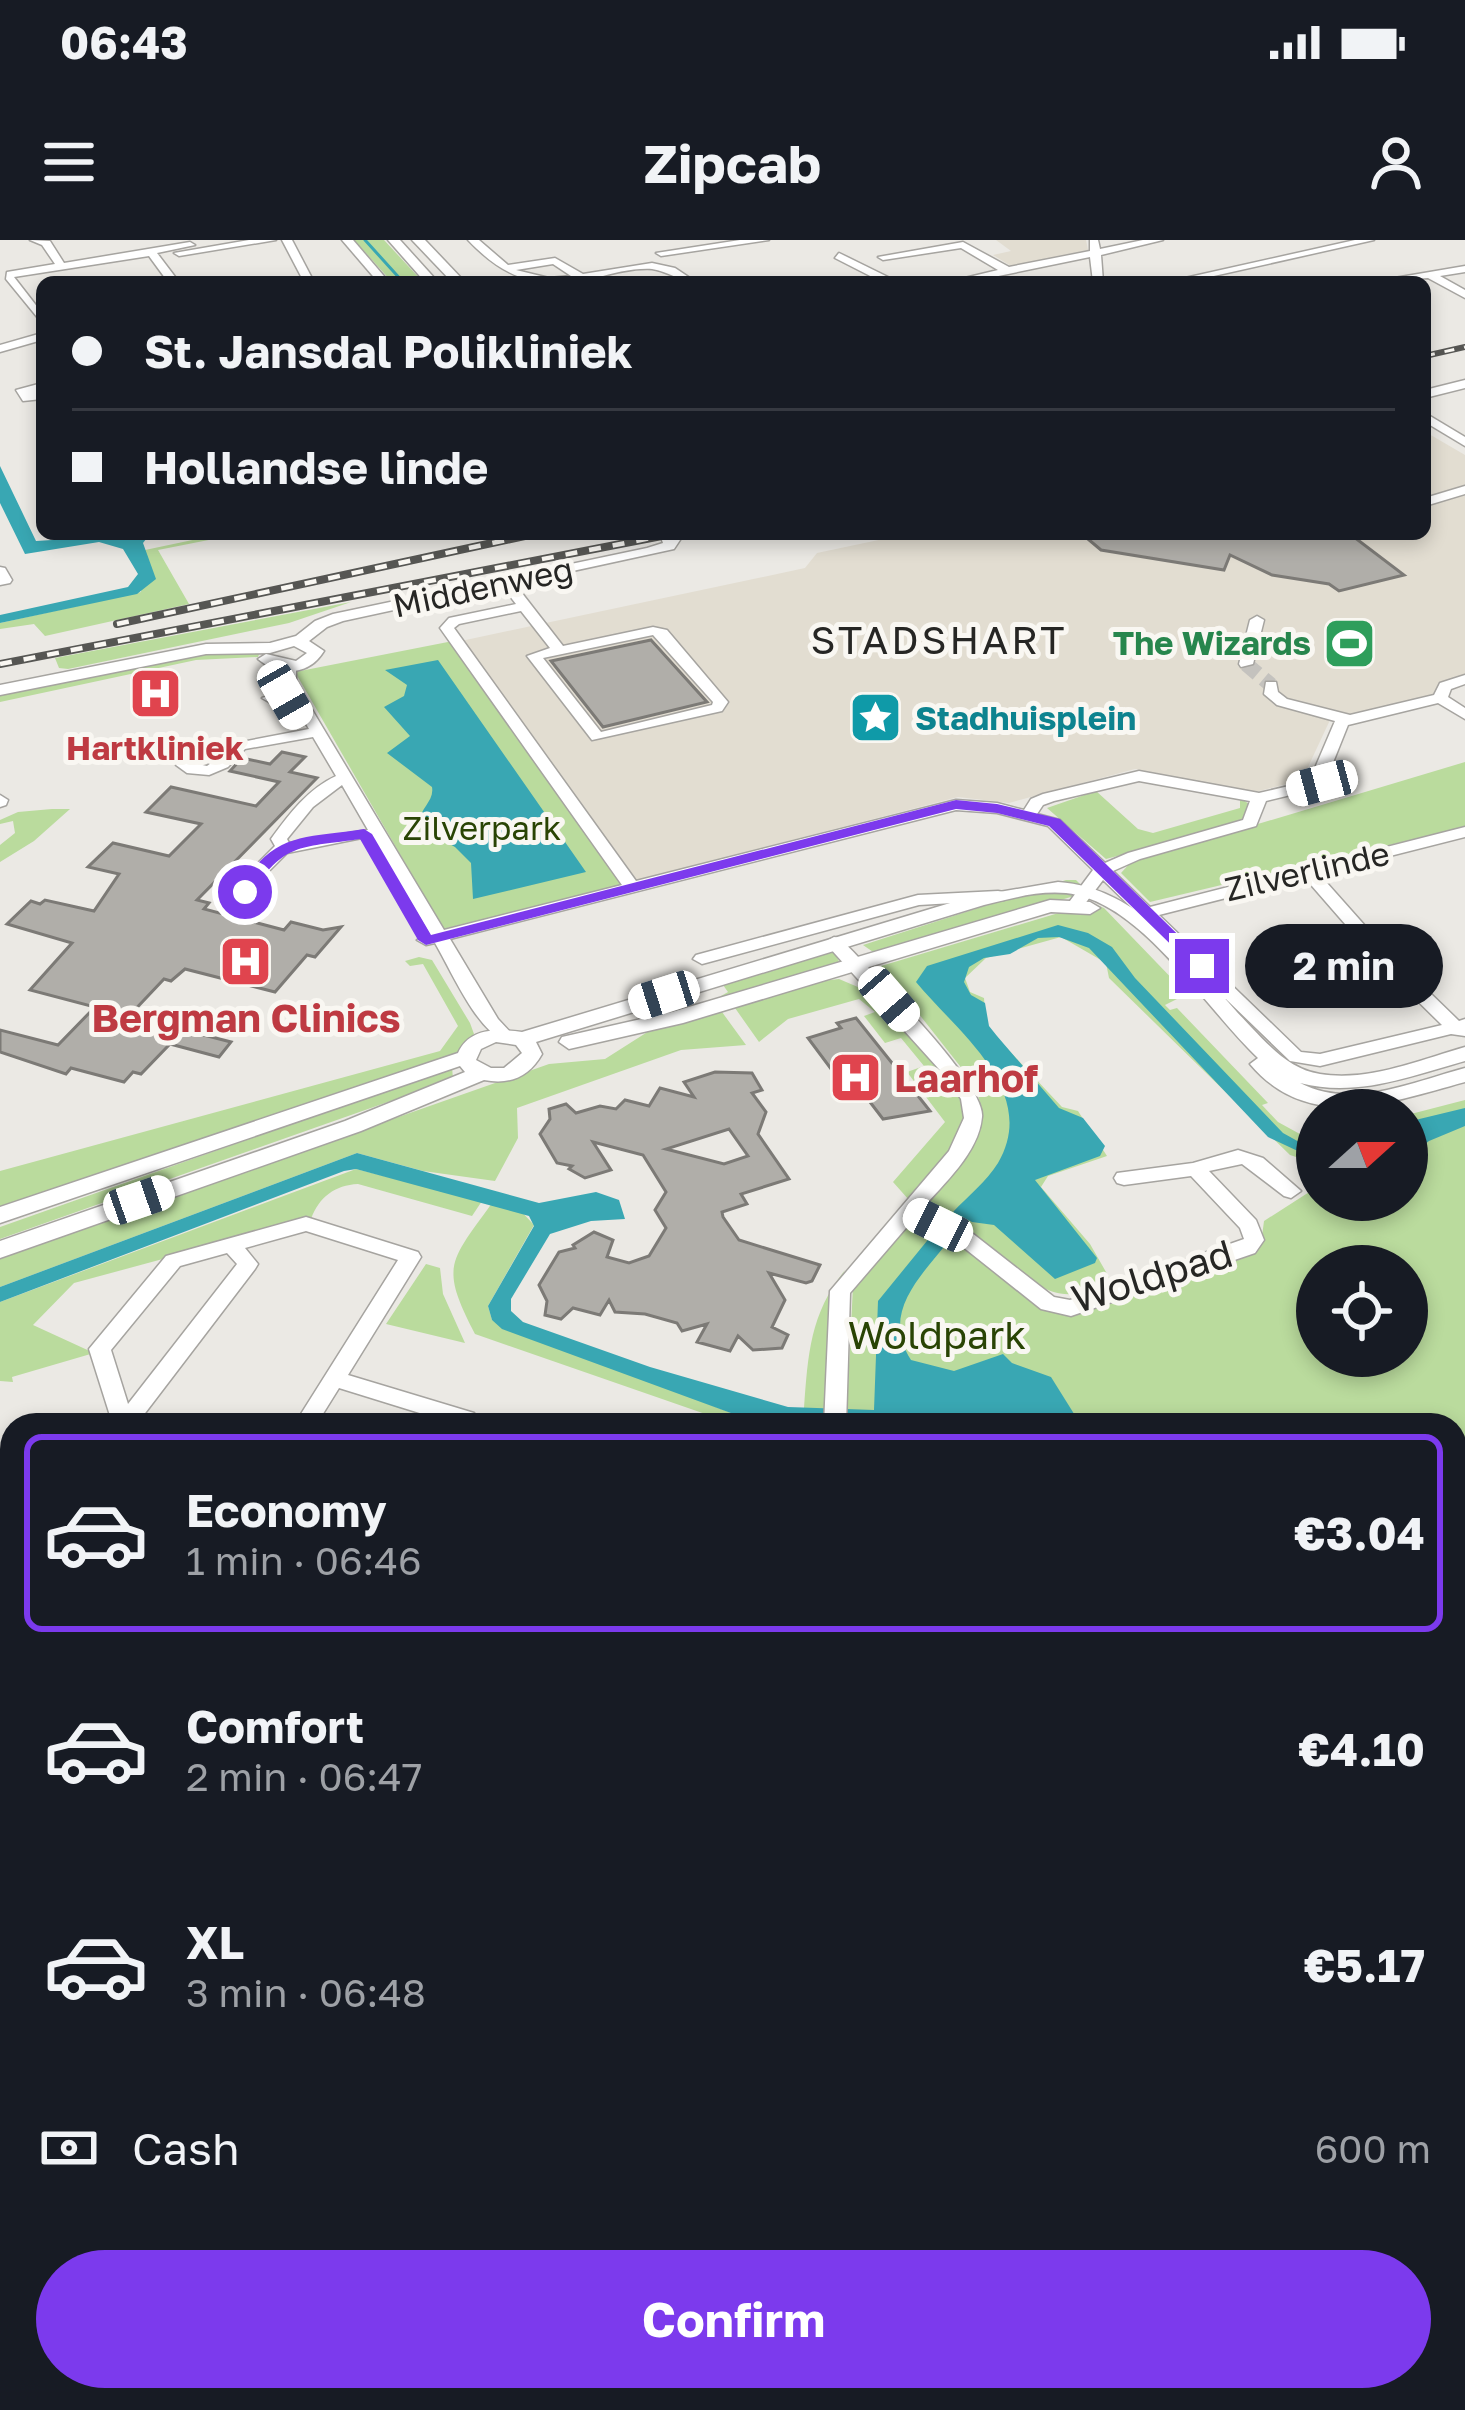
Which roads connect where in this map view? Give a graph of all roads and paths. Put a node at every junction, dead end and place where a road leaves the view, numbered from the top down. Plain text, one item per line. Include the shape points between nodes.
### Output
1 (34, 240) edge
2 (250, 240) edge
3 (271, 240) edge
4 (287, 240) edge
5 (298, 240) edge
6 (347, 240) edge
7 (394, 240) edge
8 (418, 240) edge
9 (473, 240) edge
10 (764, 240) edge
11 (1158, 240) edge
12 (1370, 240) edge
13 (195, 246) edge
14 (1095, 247) edge
15 (660, 252) edge
16 (152, 254) junction
17 (839, 256) dead end
18 (883, 257) dead end
19 (61, 264) junction
20 (1038, 266) junction
21 (506, 268) junction
22 (1465, 269) edge
23 (1008, 271) junction
24 (1430, 274) junction
25 (8, 275) edge
26 (169, 276) edge
27 (306, 276) edge
28 (379, 276) edge
29 (427, 276) edge
30 (453, 276) edge
31 (523, 276) edge
32 (578, 276) edge
33 (583, 276) edge
34 (684, 276) edge
35 (878, 276) edge
36 (983, 276) edge
37 (1039, 276) edge
38 (1200, 276) edge
39 (1416, 276) edge
40 (1465, 295) edge
41 (36, 310) edge
42 (36, 339) edge
43 (0, 349) edge
44 (1465, 384) edge
45 (1431, 392) edge
46 (1465, 398) edge
47 (1431, 404) edge
48 (1431, 425) edge
49 (1458, 441) edge
50 (1465, 490) edge
51 (1431, 500) edge
52 (665, 540) edge
53 (506, 582) junction
54 (524, 606) junction
55 (1257, 620) dead end
56 (300, 641) junction
57 (560, 651) junction
58 (275, 660) junction
59 (1246, 664) dead end
60 (1465, 679) edge
61 (1271, 686) tunnel mouth
62 (0, 690) edge
63 (1440, 698) junction
64 (0, 705) edge
65 (1465, 715) edge
66 (1350, 720) junction
67 (312, 733) junction
68 (242, 744) dead end
69 (340, 780) junction
70 (1259, 798) junction
71 (1029, 814) junction
72 (364, 834) junction
73 (1457, 834) edge
74 (283, 847) junction
75 (1465, 854) edge
76 (1306, 868) junction
77 (1102, 870) junction
78 (633, 889) junction
79 (998, 896) junction
80 (1082, 898) junction
81 (257, 902) dead end
82 (1144, 907) junction
83 (432, 939) junction
84 (768, 941) junction
85 (834, 942) junction
86 (702, 959) dead end
87 (856, 964) junction
88 (756, 966) junction
89 (1462, 1030) edge
90 (519, 1042) junction
91 (1465, 1054) edge
92 (476, 1057) junction
93 (1465, 1075) edge
94 (1196, 1169) junction
95 (1124, 1178) dead end
96 (1292, 1191) dead end
97 (911, 1212) junction
98 (0, 1215) edge
99 (277, 1232) junction
100 (230, 1245) junction
101 (0, 1250) edge
102 (248, 1264) junction
103 (335, 1379) junction
104 (120, 1413) edge
105 (133, 1413) edge
106 (313, 1413) edge
107 (434, 1413) edge
108 (836, 1413) edge

1 - 19 street
2 - 13 street
3 - 13 street
4 - 5 street
4 - 27 street
6 - 28 street
7 - 29 main road
8 - 30 main road
9 - 21 street
10 - 15 street
11 - 14 street
12 - 38 street
13 - 16 street
14 - 20 street
15 - 33 street
15 - 34 street
16 - 19 street
16 - 26 street
17 - 35 street
18 - 23 street via 963,245
19 - 25 street
20 - 23 street
20 - 37 street
21 - 31 street
21 - 32 street via 554,261
22 - 24 street
23 - 36 street
24 - 39 street
24 - 40 street
25 - 41 street
42 - 43 street
44 - 45 main road
46 - 47 main road
48 - 49 street
50 - 51 street
52 - 53 main road, Middenweg
53 - 54 street
53 - 56 main road, Middenweg via 339,617
54 - 57 street
54 - 78 street via 448,623
55 - 59 street
56 - 58 main road, Middenweg
56 - 58 main road via 316,653 306,663
57 - 57 street via 534,656 596,737 722,702 653,631
58 - 62 main road via 206,649
58 - 64 main road via 210,662
58 - 67 street via 283,696
60 - 63 street via 1445,686
61 - 66 street via 1282,702
63 - 65 street
63 - 66 street
66 - 70 street via 1336,734 1322,783
67 - 68 street
67 - 69 street
69 - 72 street
69 - 74 street via 279,839
69 - 83 street
70 - 71 street via 1139,776 1049,797
70 - 77 street via 1250,823
71 - 77 street via 1054,823
71 - 78 street via 956,805
72 - 74 street
72 - 83 street
73 - 75 street
73 - 76 street, Zilverlinde
74 - 81 street via 247,884
76 - 82 street, Zilverlinde
76 - 89 street
77 - 80 street
77 - 82 street
78 - 83 street
79 - 80 main road via 1060,887
79 - 84 street via 918,900
79 - 85 main road
80 - 87 main road
80 - 91 main road via 1128,913 1271,1060 1302,1077 1347,1082
80 - 93 main road via 1135,936 1300,1097 1349,1103
82 - 89 street via 1296,1057 1320,1060
83 - 90 street via 490,1023
83 - 92 street
84 - 86 street
84 - 88 street
85 - 87 street
85 - 88 main road
87 - 90 main road via 718,1006
87 - 97 street via 970,1099 969,1135
88 - 90 main road
90 - 92 main road
90 - 92 main road via 527,1065 514,1073
92 - 98 main road
92 - 101 main road via 353,1126
94 - 95 street
94 - 96 street via 1233,1154
94 - 97 street, Woldpad via 1250,1226 1248,1248 1071,1308 1048,1304 964,1238
97 - 108 street via 840,1291
99 - 100 street
99 - 102 street
99 - 103 street via 306,1224 411,1257
100 - 102 street
100 - 104 street via 173,1262 100,1349
102 - 105 street
103 - 106 street
103 - 107 street

